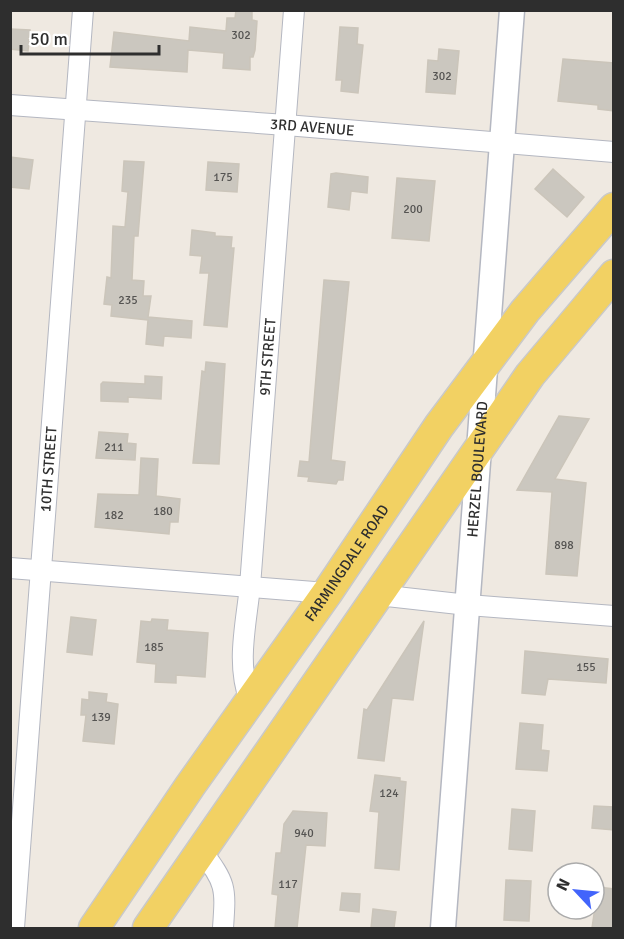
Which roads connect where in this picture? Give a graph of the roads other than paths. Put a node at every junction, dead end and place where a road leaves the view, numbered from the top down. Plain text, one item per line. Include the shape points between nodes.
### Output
1 (83, 10) edge
2 (294, 10) edge
3 (512, 10) edge
4 (10, 105) edge
5 (76, 110) junction
6 (286, 125) junction
7 (502, 142) junction
8 (614, 152) edge
9 (614, 208) edge
10 (614, 275) edge
11 (486, 364) junction
12 (479, 448) junction
13 (10, 568) edge
14 (39, 570) junction
15 (250, 586) junction
16 (327, 593) junction
17 (378, 595) junction
18 (468, 605) junction
19 (614, 616) edge
20 (250, 701) junction
21 (201, 850) junction
22 (14, 928) edge
23 (94, 928) edge
24 (148, 928) edge
25 (223, 928) edge
26 (443, 928) edge

1 - 5 street, 10TH STREET
2 - 6 street, 9TH STREET
3 - 7 street, HERZEL BOULEVARD
4 - 5 street, 3RD AVENUE
5 - 6 street, 3RD AVENUE
5 - 14 street, 10TH STREET
6 - 7 street, 3RD AVENUE
6 - 15 street, 9TH STREET
7 - 8 street, 3RD AVENUE
7 - 11 street, HERZEL BOULEVARD
9 - 11 main road, FARMINGDALE ROAD via 525,311
10 - 12 main road via 530,375
11 - 12 street, HERZEL BOULEVARD
11 - 16 main road, FARMINGDALE ROAD via 439,426
12 - 17 main road
12 - 18 street, HERZEL BOULEVARD
13 - 14 street
14 - 15 street
14 - 22 street, 10TH STREET
15 - 16 street
15 - 20 street, 9TH STREET via 242,664
16 - 20 main road, FARMINGDALE ROAD
17 - 18 street
17 - 21 main road
18 - 19 street
18 - 26 street, HERZEL BOULEVARD
20 - 23 main road, FARMINGDALE ROAD
21 - 24 main road
21 - 25 street via 224,886

